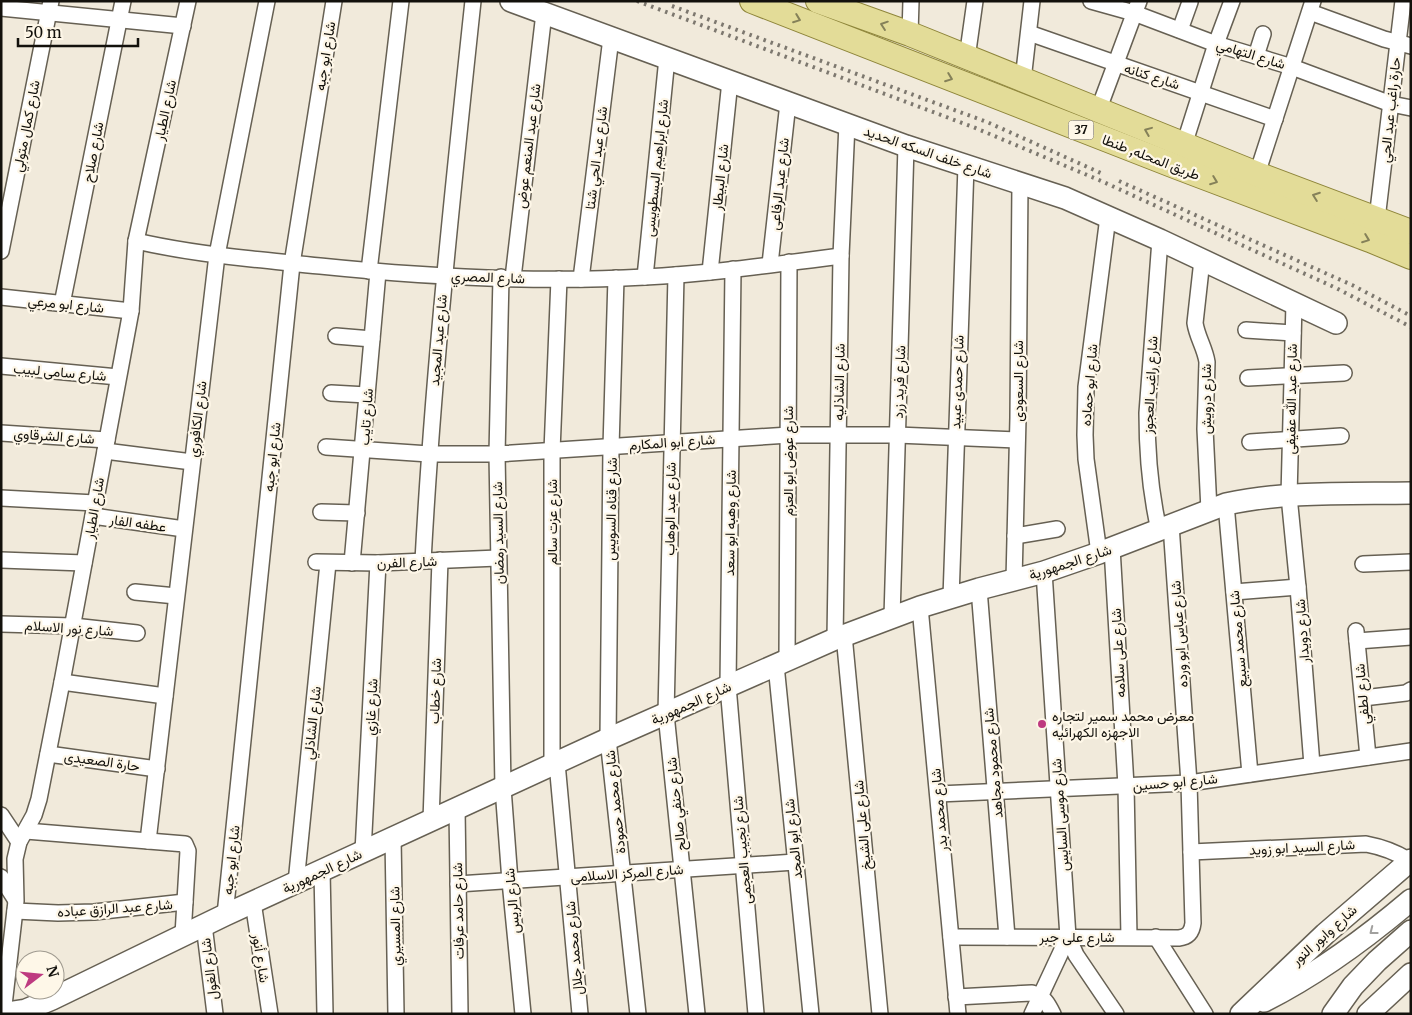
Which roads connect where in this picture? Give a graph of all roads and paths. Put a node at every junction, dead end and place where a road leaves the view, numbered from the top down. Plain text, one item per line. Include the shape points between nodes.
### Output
1 (123, 1) edge
2 (188, 1) edge
3 (267, 1) edge
4 (334, 1) edge
5 (401, 1) edge
6 (473, 1) edge
7 (511, 1) edge
8 (752, 1) edge
9 (911, 1) edge
10 (975, 1) edge
11 (1032, 1) edge
12 (1091, 1) edge
13 (1232, 1) edge
14 (1403, 1) edge
15 (1190, 2) edge
16 (828, 3) edge
17 (50, 7) edge
18 (1136, 7) edge
19 (1312, 7) edge
20 (1, 8) edge
21 (544, 13) junction
22 (119, 20) junction
23 (183, 26) junction
24 (1180, 30) junction
25 (1029, 33) junction
26 (910, 34) junction
27 (1263, 34) dead end
28 (611, 38) junction
29 (1216, 44) junction
30 (1404, 45) edge
31 (1256, 56) junction
32 (667, 58) junction
33 (967, 58) junction
34 (1116, 64) junction
35 (1292, 67) junction
36 (1024, 80) junction
37 (730, 82) junction
38 (1201, 92) junction
39 (788, 103) junction
40 (1391, 104) junction
41 (1411, 108) edge
42 (1098, 111) junction
43 (1275, 119) junction
44 (847, 124) junction
45 (1184, 145) junction
46 (906, 146) junction
47 (966, 166) junction
48 (1257, 174) junction
49 (1020, 183) junction
50 (1108, 217) junction
51 (1377, 219) junction
52 (1411, 232) edge
53 (1160, 240) junction
54 (136, 241) junction
55 (1, 251) edge
56 (217, 255) junction
57 (841, 256) junction
58 (1411, 257) edge
59 (1202, 260) junction
60 (789, 262) junction
61 (292, 264) junction
62 (770, 264) junction
63 (733, 269) junction
64 (373, 271) junction
65 (710, 272) junction
66 (444, 275) junction
67 (676, 275) junction
68 (646, 277) junction
69 (507, 278) junction
70 (616, 278) junction
71 (559, 279) junction
72 (581, 279) junction
73 (1, 297) edge
74 (1294, 303) junction
75 (62, 304) junction
76 (131, 310) junction
77 (1336, 323) dead end
78 (1246, 330) dead end
79 (1293, 333) junction
80 (336, 336) dead end
81 (372, 340) junction
82 (1, 366) edge
83 (1344, 373) dead end
84 (1292, 376) junction
85 (118, 377) junction
86 (1248, 378) dead end
87 (331, 393) dead end
88 (367, 395) junction
89 (1, 433) edge
90 (838, 434) junction
91 (897, 435) junction
92 (789, 436) junction
93 (955, 436) junction
94 (1341, 436) dead end
95 (731, 438) junction
96 (1290, 439) junction
97 (1017, 440) junction
98 (672, 442) junction
99 (1250, 442) dead end
100 (106, 445) junction
101 (611, 447) junction
102 (326, 448) dead end
103 (363, 450) junction
104 (552, 451) junction
105 (429, 454) junction
106 (497, 454) junction
107 (192, 462) junction
108 (1411, 493) edge
109 (1289, 496) junction
110 (1, 498) edge
111 (1218, 507) junction
112 (94, 510) junction
113 (321, 512) dead end
114 (357, 513) junction
115 (1165, 527) junction
116 (184, 529) junction
117 (1057, 530) dead end
118 (1015, 536) junction
119 (1105, 550) junction
120 (498, 558) junction
121 (1, 560) edge
122 (440, 560) junction
123 (423, 561) junction
124 (322, 562) joint
125 (1411, 562) edge
126 (352, 563) junction
127 (378, 563) junction
128 (84, 564) junction
129 (1363, 564) dead end
130 (1044, 572) junction
131 (1014, 580) junction
132 (1298, 586) junction
133 (979, 589) junction
134 (135, 592) dead end
135 (1234, 592) junction
136 (176, 596) junction
137 (950, 598) junction
138 (920, 607) junction
139 (892, 617) junction
140 (1, 624) edge
141 (73, 626) junction
142 (137, 633) dead end
143 (840, 637) junction
144 (1411, 637) edge
145 (781, 662) junction
146 (62, 682) junction
147 (728, 686) junction
148 (1411, 690) edge
149 (165, 696) junction
150 (1363, 698) junction
151 (666, 714) junction
152 (608, 740) junction
153 (1411, 751) edge
154 (48, 754) junction
155 (1368, 757) junction
156 (554, 764) junction
157 (1312, 766) junction
158 (157, 769) junction
159 (1250, 774) junction
160 (1189, 783) junction
161 (1126, 786) junction
162 (502, 788) junction
163 (1058, 789) junction
164 (995, 792) junction
165 (938, 794) junction
166 (457, 809) junction
167 (1, 814) edge
168 (431, 821) junction
169 (23, 837) junction
170 (393, 838) junction
171 (148, 841) junction
172 (363, 852) junction
173 (1191, 852) junction
174 (1410, 861) edge
175 (795, 862) junction
176 (743, 866) junction
177 (683, 870) junction
178 (322, 871) junction
179 (623, 873) junction
180 (1, 877) edge
181 (567, 877) junction
182 (510, 881) junction
183 (296, 882) junction
184 (458, 884) junction
185 (1411, 900) edge
186 (185, 902) junction
187 (253, 902) junction
188 (16, 906) junction
189 (225, 915) junction
190 (1193, 923) joint
191 (204, 925) junction
192 (1411, 931) edge
193 (183, 935) junction
194 (951, 937) junction
195 (1007, 937) junction
196 (1068, 937) junction
197 (1129, 937) junction
198 (1156, 938) junction
199 (1411, 974) edge
200 (1040, 996) junction
201 (956, 997) junction
202 (1243, 1013) edge
203 (2, 1014) edge
204 (215, 1014) edge
205 (270, 1014) edge
206 (325, 1014) edge
207 (396, 1014) edge
208 (460, 1014) edge
209 (523, 1014) edge
210 (580, 1014) edge
211 (638, 1014) edge
212 (697, 1014) edge
213 (756, 1014) edge
214 (811, 1014) edge
215 (880, 1014) edge
216 (958, 1014) edge
217 (1032, 1014) edge
218 (1054, 1014) edge
219 (1116, 1014) edge
220 (1206, 1014) edge
221 (1333, 1014) edge
222 (1368, 1014) edge

1 - 22 street, شارع صلاح
2 - 23 street, شارع الطيار
3 - 56 street, شارع الكافوري
4 - 61 street, شارع ابو جبه
5 - 64 street, شارع تايب
6 - 66 street, شارع عبد المجيد
7 - 21 street, شارع خلف السكه الحديد
8 -> 58 main road, طريق المحله, طنطا / 37
9 - 26 street
10 - 33 street
11 - 25 street
12 - 18 street, شارع التهامي
13 - 29 street
14 - 30 street, حارة راغب عبد الحي
15 - 24 street
26 -> 16 main road, طريق المحله, طنطا / 37
17 - 20 street
17 - 22 street
17 - 55 street, شارع كمال متولي
18 - 24 street, شارع التهامي
18 - 34 street
19 - 30 street
19 - 35 street
21 - 28 street, شارع خلف السكه الحديد
21 - 69 street, شارع عبد المنعم عوض
22 - 23 street
22 - 75 street, شارع صلاح
23 - 54 street, شارع الطيار
24 - 29 street, شارع التهامي
25 - 34 street, شارع كنانه
25 - 36 street
26 - 33 main road, طريق المحله, طنطا / 37
27 - 31 street
28 - 32 street, شارع خلف السكه الحديد
28 - 72 street, شارع عبد الحي شتا
29 - 31 street, شارع التهامي
29 - 38 street
30 - 40 street, حارة راغب عبد الحي
31 - 35 street, شارع التهامي
32 - 37 street, شارع خلف السكه الحديد
32 - 68 street, شارع ابراهيم البسطويسى
33 - 36 main road, طريق المحله, طنطا / 37
34 - 38 street, شارع كنانه
34 - 42 street
35 - 40 street, شارع التهامي
35 - 43 street
36 - 42 main road, طريق المحله, طنطا / 37
37 - 39 street, شارع خلف السكه الحديد
37 - 65 street, شارع البيطار
38 - 43 street, شارع كنانه
38 - 45 street
39 - 44 street, شارع خلف السكه الحديد
39 - 62 street, شارع عيد الرفاعى
40 - 41 street, شارع التهامي
40 - 51 street, حارة راغب عبد الحي
45 -> 42 main road, طريق المحله, طنطا / 37
43 - 48 street
44 - 46 street, شارع خلف السكه الحديد
44 - 57 street, شارع الشاذليه
45 - 48 main road, طريق المحله, طنطا / 37
46 - 47 street, شارع خلف السكه الحديد
46 - 91 street, شارع فريد زرد
47 - 49 street, شارع خلف السكه الحديد
47 - 93 street, شارع حمدى عبيد
51 -> 48 main road, طريق المحله, طنطا / 37
49 - 50 street, شارع خلف السكه الحديد
49 - 97 street, شارع السعودى
50 - 53 street, شارع خلف السكه الحديد
50 - 119 street, شارع ابو حماده via 1085,411 1086,459
51 - 52 main road, طريق المحله, طنطا / 37
53 - 59 street, شارع خلف السكه الحديد
53 - 115 street, شارع راغب العجوز via 1147,442 1152,498
54 - 56 street, شارع المصري
54 - 76 street, شارع الطيار
56 - 61 street, شارع المصري
56 - 107 street, شارع الكافوري
57 - 60 street, شارع المصري
57 - 90 street, شارع الشاذليه
59 - 74 street, شارع خلف السكه الحديد
59 - 111 street, شارع درويش via 1196,323 1207,362 1206,468
60 - 62 street, شارع المصري
60 - 92 street, شارع عوض ابو العزم
61 - 64 street, شارع المصري
61 - 189 street, شارع ابو جبه
62 - 63 street, شارع المصري
63 - 65 street, شارع المصري
63 - 95 street, شارع وهبه ابو سعد
64 - 66 street, شارع المصري
64 - 81 street, شارع تايب
65 - 67 street, شارع المصري
66 - 69 street, شارع المصري
66 - 105 street, شارع عبد المجيد
67 - 68 street, شارع المصري
67 - 98 street, شارع عبد الوهاب
68 - 70 street, شارع المصري
69 - 71 street, شارع المصري
69 - 106 street, شارع السيد رمضان
70 - 72 street, شارع المصري
70 - 101 street, شارع قناه السويس
71 - 72 street, شارع المصري
71 - 104 street, شارع عزت سالم
73 - 75 street, شارع ابو مرعي
74 - 77 street, شارع خلف السكه الحديد
74 - 79 street, شارع عبد الله عفيفى
75 - 76 street, شارع ابو مرعي
76 - 85 street, شارع الطيار
78 - 79 street
79 - 84 street, شارع عبد الله عفيفى
80 - 81 street
81 - 88 street, شارع تايب
82 - 85 street, شارع سامى لبيب
83 - 84 street
84 - 86 street
84 - 96 street, شارع عبد الله عفيفى
85 - 100 street, شارع الطيار
87 - 88 street
88 - 103 street, شارع تايب
89 - 100 street, شارع الشرقاوي
90 - 91 street, شارع ابو المكارم
90 - 92 street, شارع ابو المكارم
90 - 143 street, شارع الشاذليه
91 - 93 street, شارع ابو المكارم
91 - 139 street, شارع فريد زرد
92 - 95 street, شارع ابو المكارم
92 - 145 street, شارع عوض ابو العزم
93 - 97 street, شارع ابو المكارم
93 - 137 street, شارع حمدى عبيد
94 - 96 street
95 - 98 street, شارع ابو المكارم
95 - 147 street, شارع وهبه ابو سعد
96 - 99 street
96 - 109 street, شارع عبد الله عفيفى
97 - 118 street, شارع السعودى
98 - 101 street, شارع ابو المكارم
98 - 151 street, شارع عبد الوهاب
100 - 107 street, شارع الشرقاوي
100 - 112 street, شارع الطيار
101 - 104 street, شارع ابو المكارم
101 - 152 street, شارع قناه السويس
102 - 103 street, شارع ابو المكارم
103 - 105 street, شارع ابو المكارم
103 - 114 street, شارع تايب
104 - 106 street, شارع ابو المكارم
104 - 156 street, شارع عزت سالم
105 - 106 street, شارع ابو المكارم
105 - 123 street, شارع عبد المجيد
106 - 120 street, شارع السيد رمضان
107 - 116 street, شارع الكافوري
108 - 109 street, شارع الجمهورية
109 - 111 street, شارع الجمهورية
109 - 132 street, شارع دويدار
110 - 112 street, عطفه الفار
111 - 115 street, شارع الجمهورية
111 - 135 street, شارع محمد سبيع
112 - 116 street, عطفه الفار
112 - 128 street, شارع الطيار
113 - 114 street
114 - 126 street, شارع تايب
115 - 119 street, شارع الجمهورية
115 - 160 street, شارع عباس ابو ورده
116 - 136 street, شارع الكافوري
117 - 118 street
118 - 131 street, شارع السعودى
119 - 130 street, شارع الجمهورية
119 - 161 street, شارع على سلامه
120 - 122 street, شارع الفرن
120 - 162 street, شارع السيد رمضان
121 - 128 street
122 - 123 street, شارع الفرن
122 - 168 street, شارع خطاب
123 - 127 street, شارع الفرن
124 - 126 street, شارع الفرن
124 - 183 street, شارع الشاذلي
125 - 129 street
126 - 127 street, شارع الفرن
127 - 172 street, شارع غازي
128 - 141 street, شارع الطيار
130 - 131 street, شارع الجمهورية
130 - 163 street, شارع موسى السايس
131 - 133 street, شارع الجمهورية
132 - 135 street
132 - 157 street, شارع دويدار
133 - 137 street, شارع الجمهورية
133 - 164 street, شارع محمود مجاهد
134 - 136 street
135 - 159 street, شارع محمد سبيع
136 - 149 street, شارع الكافوري
137 - 138 street, شارع الجمهورية
138 - 139 street, شارع الجمهورية
138 - 165 street, شارع محمد بدر
139 - 143 street, شارع الجمهورية
140 - 141 street, شارع نور الاسلام
141 - 142 street, شارع نور الاسلام
141 - 146 street, شارع الطيار
143 - 145 street, شارع الجمهورية
143 - 215 street, شارع على الشيخ
144 - 150 street, شارع لطفي via 1357,636
145 - 147 street, شارع الجمهورية
145 - 175 street, شارع ابو المجد
146 - 149 street
146 - 154 street, شارع الطيار
147 - 151 street, شارع الجمهورية
147 - 176 street, شارع نجيب العجمى
148 - 150 street
149 - 158 street, شارع الكافوري
150 - 155 street, شارع لطفي
151 - 152 street, شارع الجمهورية
151 - 177 street, شارع حنفي صالح
152 - 156 street, شارع الجمهورية
152 - 179 street, شارع محمد حمودة
153 - 155 street, شارع ابو حسين
154 - 158 street, حارة الصعيدى
154 - 169 street, شارع الطيار via 39,799
155 - 157 street, شارع ابو حسين
156 - 162 street, شارع الجمهورية
156 - 181 street, شارع محمد جلال
157 - 159 street, شارع ابو حسين
158 - 171 street, شارع الكافوري
159 - 160 street, شارع ابو حسين
160 - 161 street, شارع ابو حسين
160 - 173 street, شارع عباس ابو ورده
161 - 163 street, شارع ابو حسين
161 - 197 street, شارع على سلامه
162 - 166 street, شارع الجمهورية
162 - 182 street, شارع الريس
163 - 164 street, شارع ابو حسين
163 - 196 street, شارع موسى السايس
164 - 165 street, شارع ابو حسين
164 - 195 street, شارع محمود مجاهد
165 - 194 street, شارع محمد بدر
166 - 168 street, شارع الجمهورية
166 - 184 street, شارع حامد عرفات
167 - 169 street
168 - 170 street, شارع الجمهورية
169 - 171 street
169 - 188 street, شارع الطيار via 14,867
170 - 172 street, شارع الجمهورية
170 - 207 street, شارع المسيري
171 - 186 street via 182,843 188,848
172 - 178 street, شارع الجمهورية
173 - 174 street, شارع السيد ابو زويد via 1366,844 1382,847
173 - 190 street, شارع عباس ابو ورده
174 - 202 street, شارع وابور النور via 1325,934
175 - 176 street, شارع المركز الاسلامى
175 - 214 street, شارع ابو المجد
176 - 177 street, شارع المركز الاسلامى
176 - 213 street, شارع نجيب العجمى
177 - 179 street, شارع المركز الاسلامى
177 - 212 street, شارع حنفي صالح
178 - 183 street, شارع الجمهورية
178 - 206 street
179 - 181 street, شارع المركز الاسلامى
179 - 211 street, شارع محمد حمودة
180 - 188 street
181 - 182 street, شارع المركز الاسلامى
181 - 210 street, شارع محمد جلال
182 - 184 street, شارع المركز الاسلامى
182 - 209 street, شارع الريس
183 - 187 street, شارع الجمهورية
184 - 208 street, شارع حامد عرفات
185 -> 202 street via 1334,961
186 - 188 street, شارع عبد الرازق عباده via 58,913
186 - 193 street
187 - 189 street, شارع الجمهورية
187 - 205 street, شارع أنور
188 - 203 street, شارع الطيار
189 - 191 street, شارع الجمهورية
190 - 198 street, شارع على جبر via 1191,932 1183,937
191 - 193 street, شارع الجمهورية
191 - 204 street, شارع الغول
192 - 221 street via 1353,986
193 - 203 street, شارع الجمهورية via 26,1010
194 - 195 street, شارع على جبر
194 - 201 street, شارع محمد بدر
195 - 196 street, شارع على جبر
196 - 197 street, شارع على جبر
196 - 200 street
196 - 219 street, شارع موسى السايس via 1076,955
197 - 198 street, شارع على جبر
198 - 220 street
199 - 222 street
200 - 201 street via 1032,993
200 - 217 street
200 - 218 street
201 - 216 street, شارع محمد بدر

